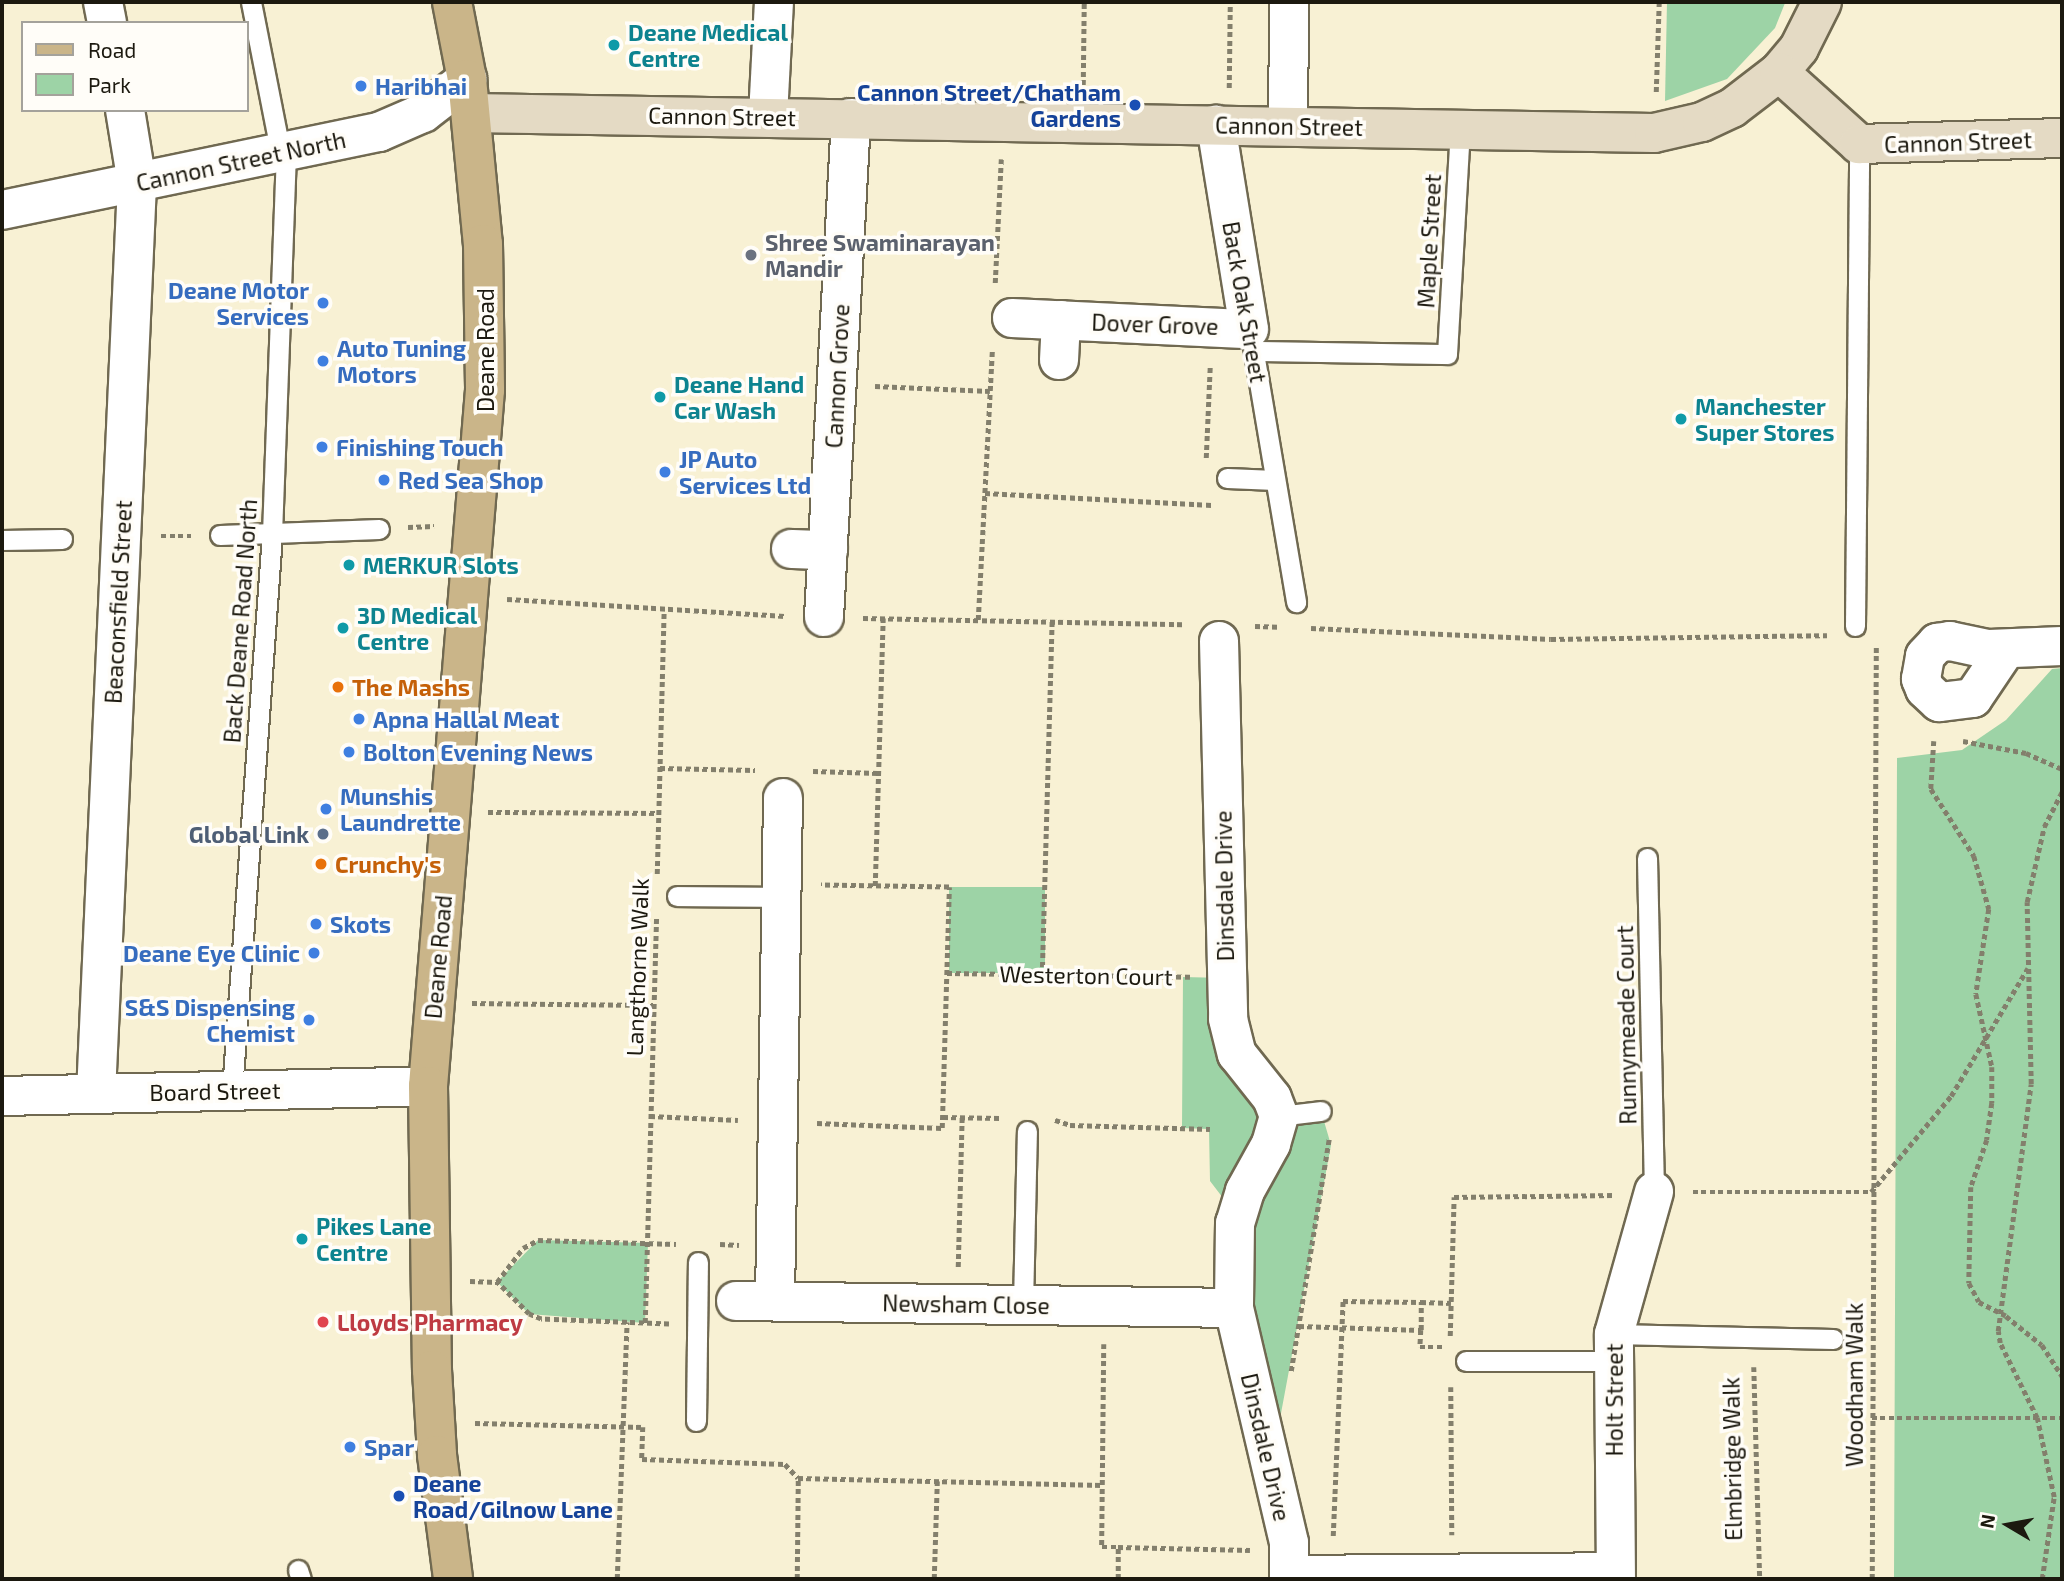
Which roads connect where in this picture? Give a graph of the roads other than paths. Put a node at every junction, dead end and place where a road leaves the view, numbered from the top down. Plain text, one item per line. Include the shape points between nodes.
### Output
1 (103, 2) edge
2 (251, 2) edge
3 (452, 2) edge
4 (774, 2) edge
5 (1289, 2) edge
6 (1822, 2) edge
7 (107, 21) edge
8 (1779, 72) junction
9 (469, 96) junction
10 (125, 112) edge
11 (768, 116) junction
12 (851, 118) junction
13 (1222, 125) junction
14 (1288, 126) junction
15 (1460, 130) junction
16 (2062, 138) edge
17 (1859, 144) junction
18 (284, 154) junction
19 (137, 183) junction
20 (2, 210) edge
21 (1000, 317) road end
22 (1061, 320) junction
23 (1252, 340) junction
24 (1059, 360) dead end
25 (1227, 478) dead end
26 (1275, 480) junction
27 (379, 529) road end
28 (272, 534) junction
29 (220, 535) dead end
30 (62, 539) dead end
31 (2, 540) edge
32 (791, 549) dead end
33 (828, 550) junction
34 (1296, 602) dead end
35 (824, 617) road end
36 (1856, 626) dead end
37 (1219, 631) road end
38 (2062, 646) edge
39 (2006, 649) junction
40 (783, 798) dead end
41 (1647, 858) dead end
42 (781, 890) junction
43 (677, 896) dead end
44 (428, 1086) junction
45 (232, 1091) junction
46 (96, 1094) junction
47 (2, 1096) edge
48 (1321, 1111) road end
49 (1279, 1116) junction
50 (1021, 1125) road end
51 (1654, 1192) joint
52 (698, 1262) dead end
53 (698, 1301) junction
54 (736, 1301) joint
55 (775, 1301) junction
56 (1023, 1304) junction
57 (1234, 1308) junction
58 (1833, 1339) dead end
59 (1614, 1348) junction
60 (1466, 1361) road end
61 (696, 1422) dead end
62 (1289, 1568) edge
63 (1616, 1576) edge
64 (453, 1579) edge

1 - 7 street
2 - 18 lane, Back Deane Road North
3 - 9 main road, Deane Road
4 - 11 street
5 - 14 street
6 - 8 street via 1799,48
8 - 15 street, Cannon Street via 1732,108 1702,122 1654,133
8 - 17 street, Cannon Street
9 - 11 street, Cannon Street
9 - 18 street, Cannon Street North via 379,132
9 - 44 main road, Deane Road via 485,267 485,418
10 - 19 street, Beaconsfield Street
11 - 12 street, Cannon Street
12 - 13 street, Cannon Street
12 - 33 street, Cannon Grove
13 - 14 street, Cannon Street
13 - 23 street, Back Oak Street
14 - 15 street, Cannon Street
15 - 23 lane, Maple Street via 1447,355
16 - 17 street, Cannon Street
17 - 36 lane
18 - 19 street, Cannon Street North
18 - 28 lane, Back Deane Road North
19 - 20 street, Cannon Street North
19 - 46 street, Beaconsfield Street
21 - 22 street, Dover Grove
22 - 23 street, Dover Grove via 1212,327
22 - 24 street, Dover Grove
23 - 26 lane, Back Oak Street
25 - 26 lane
26 - 34 lane, Back Oak Street
27 - 28 lane
28 - 29 lane
28 - 45 lane, Back Deane Road North
30 - 31 lane
32 - 33 street
33 - 35 street, Cannon Grove
37 - 49 street, Dinsdale Drive via 1228,1019 1237,1054 1272,1098
38 - 39 street
39 - 39 street via 1937,643 1925,656 1921,679 1937,719 1973,698
40 - 42 street
41 - 51 lane, Runnymeade Court
42 - 43 lane
42 - 55 street
44 - 45 street, Board Street
44 - 64 main road, Deane Road via 435,1422
45 - 46 street, Board Street
46 - 47 street, Board Street
48 - 49 lane
49 - 57 street, Dinsdale Drive via 1234,1223
50 - 56 lane
51 - 59 street, Holt Street
52 - 53 lane
53 - 54 lane, Newsham Close
53 - 61 lane
54 - 55 street, Newsham Close
55 - 56 street, Newsham Close
56 - 57 street, Newsham Close
57 - 62 street, Dinsdale Drive
58 - 59 lane via 1754,1338
59 - 60 lane
59 - 63 street, Holt Street
62 - 63 street, Holt Street via 1332,1575

